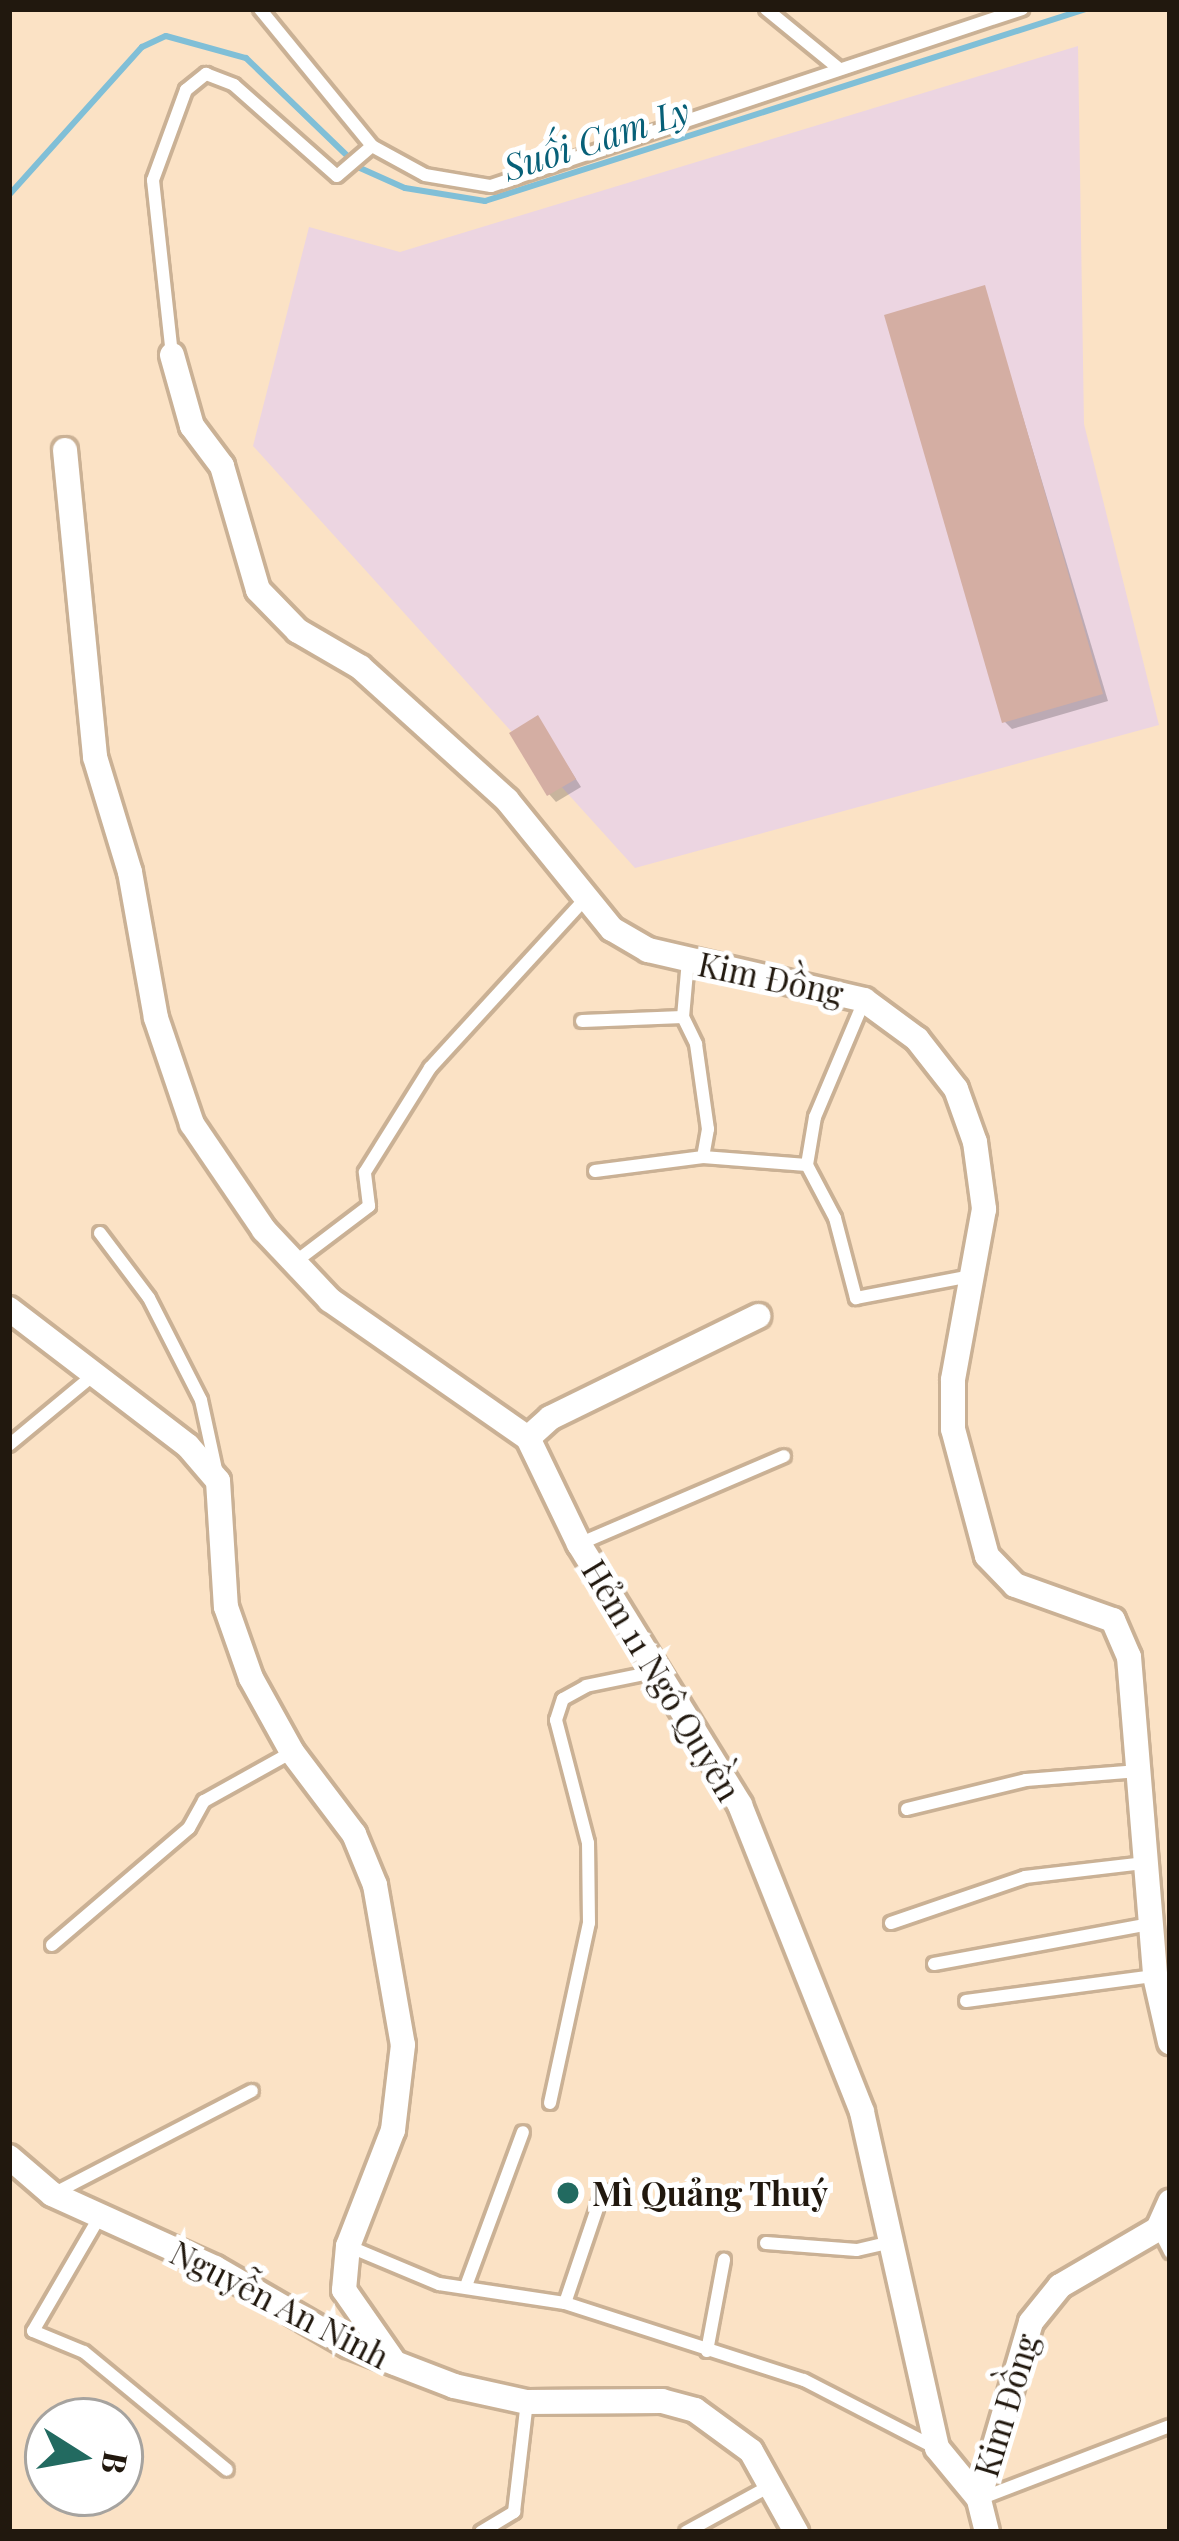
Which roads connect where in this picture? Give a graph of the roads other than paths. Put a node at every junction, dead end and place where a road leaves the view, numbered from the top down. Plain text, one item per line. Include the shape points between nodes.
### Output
1 (260, 9) edge
2 (766, 9) edge
3 (1022, 9) edge
4 (838, 68) junction
5 (372, 146) junction
6 (172, 355) joint
7 (65, 450) dead end
8 (583, 901) junction
9 (688, 960) junction
10 (864, 1000) junction
11 (683, 1017) junction
12 (582, 1021) dead end
13 (703, 1157) junction
14 (807, 1166) junction
15 (596, 1171) dead end
16 (100, 1233) dead end
17 (294, 1262) junction
18 (974, 1276) junction
19 (9, 1309) edge
20 (758, 1316) dead end
21 (92, 1376) junction
22 (528, 1438) junction
23 (9, 1445) edge
24 (784, 1456) dead end
25 (218, 1481) junction
26 (579, 1544) junction
27 (655, 1672) junction
28 (292, 1752) junction
29 (1140, 1771) junction
30 (907, 1809) dead end
31 (1146, 1863) junction
32 (891, 1923) dead end
33 (1150, 1924) junction
34 (52, 1945) dead end
35 (934, 1964) dead end
36 (1155, 1976) junction
37 (966, 2001) dead end
38 (1170, 2042) edge
39 (252, 2091) dead end
40 (550, 2103) dead end
41 (523, 2132) dead end
42 (9, 2156) edge
43 (603, 2191) dead end
44 (52, 2194) junction
45 (1170, 2202) edge
46 (100, 2216) junction
47 (1164, 2240) edge
48 (766, 2242) dead end
49 (893, 2242) junction
50 (348, 2246) junction
51 (724, 2260) dead end
52 (466, 2286) junction
53 (566, 2303) junction
54 (707, 2351) junction
55 (395, 2363) junction
56 (527, 2402) junction
57 (1170, 2426) edge
58 (937, 2448) junction
59 (226, 2470) dead end
60 (773, 2484) junction
61 (979, 2499) junction
62 (481, 2532) edge
63 (686, 2532) edge
64 (796, 2532) edge
65 (987, 2532) edge

1 - 5 lane
2 - 4 lane
3 - 4 lane
4 - 5 lane via 490,186 425,176
5 - 6 lane via 338,176 234,85 206,74 186,90 153,180
6 - 8 street, Kim Đồng via 192,425 222,466 258,590 298,631 360,667 507,800
7 - 17 street, Hẻm 11 Ngô Quyền via 95,758 130,872 164,1049 192,1124
8 - 9 street, Kim Đồng via 648,950
8 - 17 lane via 430,1068 365,1172 369,1206
9 - 10 street, Kim Đồng
9 - 11 lane
10 - 14 lane via 815,1117
10 - 18 street, Kim Đồng via 917,1039 956,1089 975,1142 984,1209
11 - 12 lane
11 - 13 lane via 699,1065
13 - 14 lane
13 - 15 lane
14 - 18 lane via 835,1218 856,1298
16 - 25 lane via 149,1298 201,1400
17 - 22 street, Hẻm 11 Ngô Quyền via 330,1300
18 - 29 street, Kim Đồng via 953,1380 953,1429 987,1556 1015,1585 1113,1620 1129,1657
19 - 21 street
20 - 22 street via 550,1418
21 - 23 lane
21 - 25 street via 188,1446
22 - 26 street, Hẻm 11 Ngô Quyền
24 - 26 lane
25 - 28 street via 226,1607 250,1678
26 - 27 street, Hẻm 11 Ngô Quyền
27 - 40 lane via 586,1686 563,1700 556,1720 588,1843 589,1923
27 - 49 street, Hẻm 11 Ngô Quyền via 740,1805 862,2112
28 - 34 lane via 204,1801 189,1828
28 - 50 street via 354,1834 375,1886 404,2045 393,2130
29 - 30 lane via 1026,1780
29 - 31 street, Kim Đồng
31 - 32 lane via 1024,1877
31 - 33 street, Kim Đồng
33 - 35 lane
33 - 36 street, Kim Đồng
36 - 37 lane
36 - 38 street, Kim Đồng
39 - 44 lane
41 - 52 lane
42 - 44 street, Nguyễn An Ninh
43 - 53 lane
44 - 46 street, Nguyễn An Ninh
45 - 47 street, Kim Đồng
46 - 55 street, Nguyễn An Ninh
46 - 59 lane via 33,2331 84,2352
47 - 61 street, Kim Đồng via 1060,2285 1030,2322
48 - 49 lane via 857,2250
49 - 58 street, Hẻm 11 Ngô Quyền
50 - 52 lane, Hẻm 11 Ngô Quyền via 439,2284
50 - 55 street via 349,2305
51 - 54 lane
52 - 53 lane, Hẻm 11 Ngô Quyền
53 - 54 lane, Hẻm 11 Ngô Quyền
54 - 58 lane, Hẻm 11 Ngô Quyền via 804,2380
55 - 56 street, Nguyễn An Ninh
56 - 60 street, Nguyễn An Ninh via 644,2400 694,2410 727,2429
56 - 62 lane via 514,2512
57 - 61 lane
58 - 61 street, Hẻm 11 Ngô Quyền
60 - 63 lane
60 - 64 street, Nguyễn An Ninh
61 - 65 street, Kim Đồng

